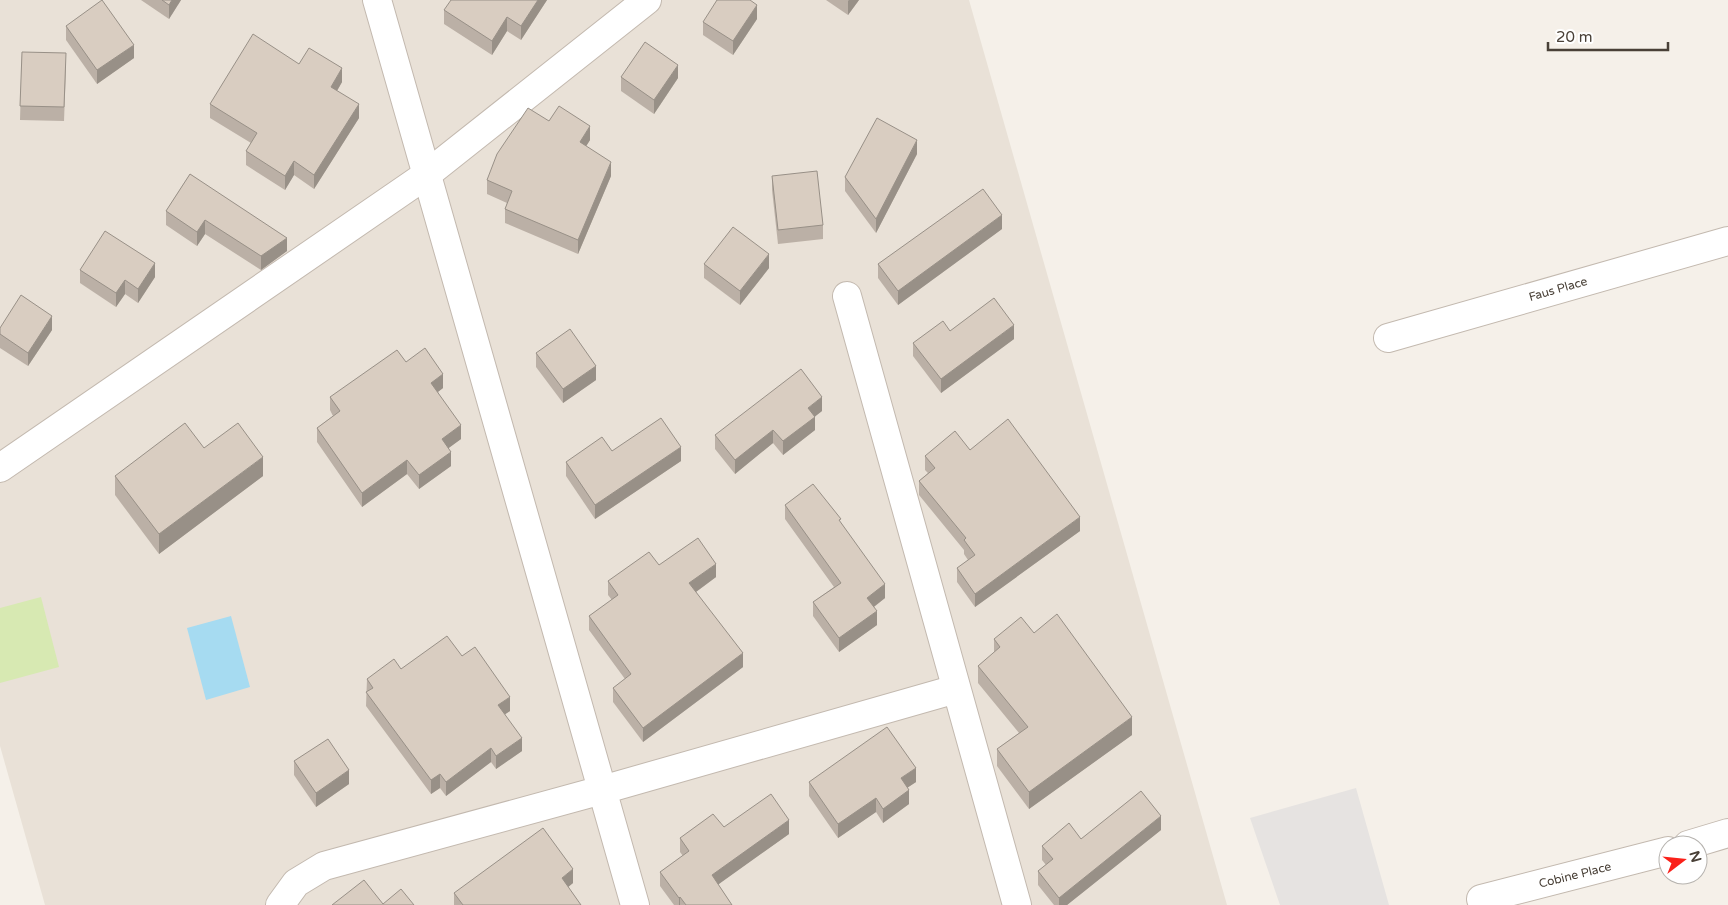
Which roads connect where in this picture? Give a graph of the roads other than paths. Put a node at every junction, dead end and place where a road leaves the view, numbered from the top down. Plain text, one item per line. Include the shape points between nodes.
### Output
1 (377, 0) edge
2 (647, 0) edge
3 (426, 174) junction
4 (1728, 241) edge
5 (846, 296) dead end
6 (1388, 338) dead end
7 (0, 468) edge
8 (956, 688) junction
9 (602, 790) junction
10 (1728, 833) edge
11 (1708, 839) edge
12 (1658, 854) edge
13 (1481, 898) dead end
14 (280, 905) edge
15 (634, 905) edge
16 (1017, 905) edge

1 - 3 street
2 - 3 street
3 - 7 street
3 - 9 street
4 - 6 street, Faus Place
5 - 8 street
8 - 9 street
8 - 16 street
9 - 14 street via 324,866 296,883
9 - 15 street
10 - 11 street
12 - 13 street, Cobine Place

